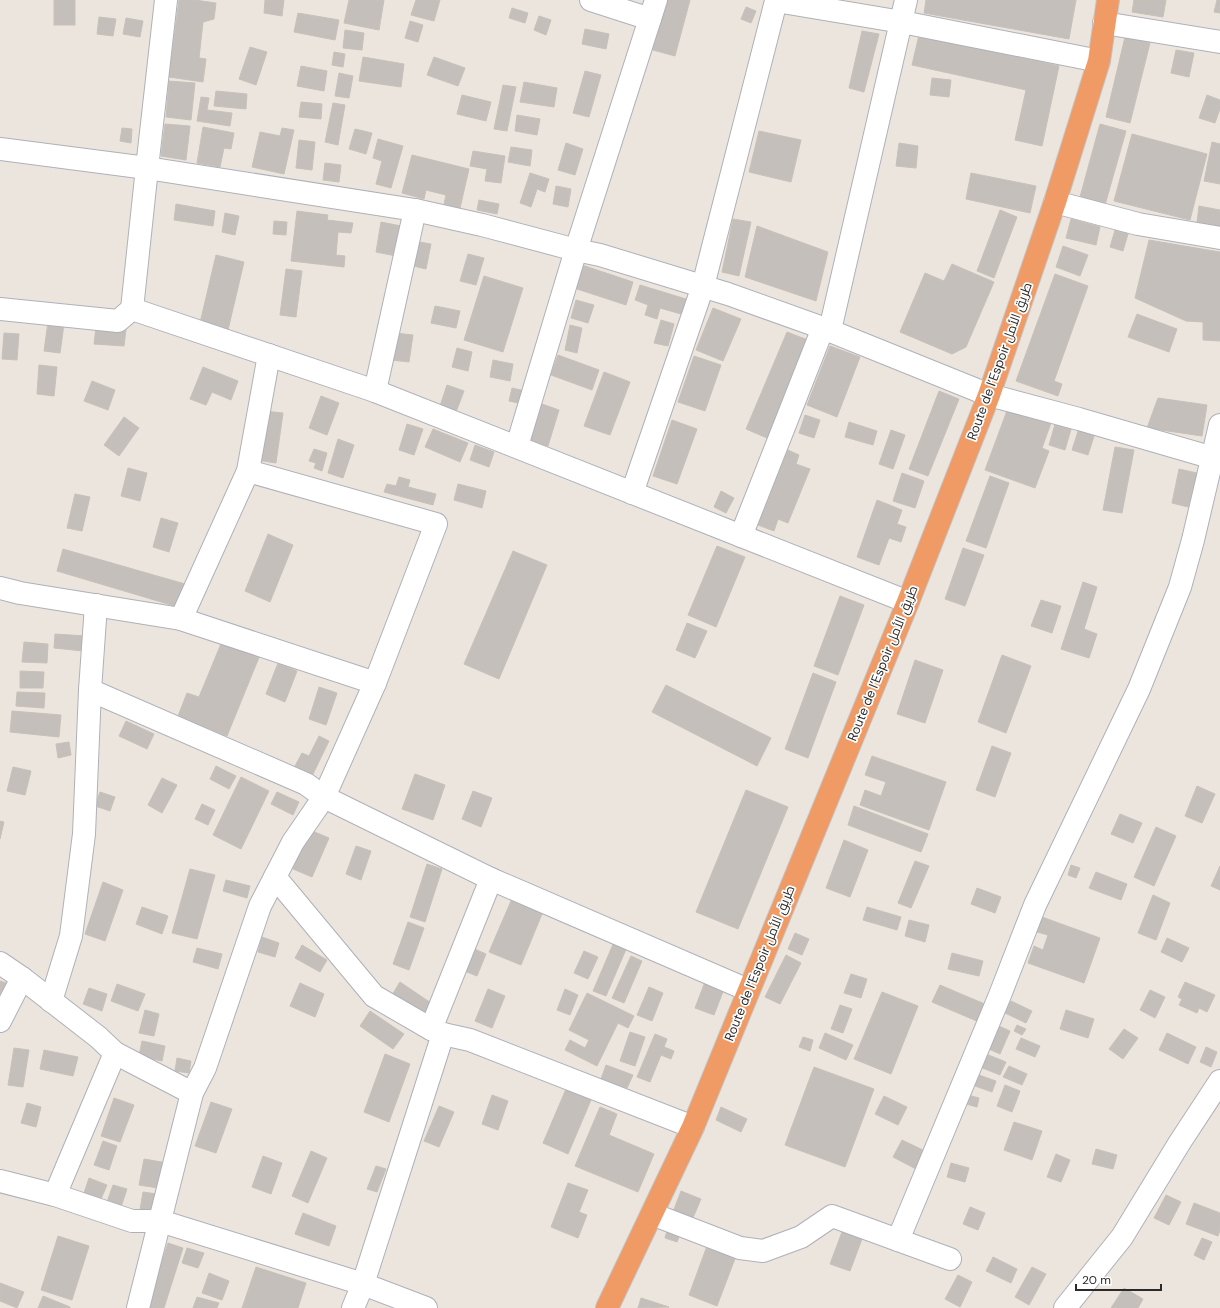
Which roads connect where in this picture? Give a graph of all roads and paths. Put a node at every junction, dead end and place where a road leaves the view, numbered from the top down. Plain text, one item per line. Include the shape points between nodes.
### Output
1 (166, 0) edge
2 (591, 0) edge
3 (906, 0) edge
4 (1108, 0) edge
5 (775, 1) edge
6 (653, 9) edge
7 (902, 22) junction
8 (1104, 23) junction
9 (1220, 42) edge
10 (1100, 62) junction
11 (0, 149) edge
12 (147, 168) junction
13 (1055, 202) junction
14 (415, 210) junction
15 (1220, 238) edge
16 (576, 250) junction
17 (703, 286) junction
18 (0, 309) edge
19 (132, 309) junction
20 (826, 329) junction
21 (268, 355) junction
22 (375, 391) junction
23 (989, 395) junction
24 (1220, 425) edge
25 (516, 446) junction
26 (1216, 459) edge
27 (248, 471) junction
28 (632, 493) junction
29 (741, 536) junction
30 (0, 588) edge
31 (908, 602) junction
32 (96, 605) junction
33 (181, 619) junction
34 (375, 683) junction
35 (90, 690) junction
36 (324, 797) junction
37 (275, 877) junction
38 (491, 879) junction
39 (0, 963) edge
40 (22, 978) junction
41 (748, 990) junction
42 (51, 1001) junction
43 (0, 1021) edge
44 (437, 1032) junction
45 (116, 1053) junction
46 (1220, 1081) edge
47 (192, 1093) junction
48 (692, 1127) junction
49 (0, 1181) edge
50 (55, 1195) junction
51 (652, 1214) junction
52 (160, 1221) junction
53 (898, 1240) junction
54 (950, 1259) dead end
55 (363, 1284) junction
56 (138, 1308) edge
57 (353, 1308) edge
58 (426, 1308) edge
59 (607, 1308) edge
60 (1065, 1308) edge

1 - 12 street
2 - 6 street
3 - 7 street
4 - 8 highway, Route de l’Espoir طريق الأمل
5 - 7 street
5 - 17 street
6 - 16 street
7 - 10 street
7 - 20 street
8 - 9 street
8 - 10 highway, Route de l’Espoir طريق الأمل
10 - 13 highway, Route de l’Espoir طريق الأمل
11 - 12 street
12 - 14 street
12 - 19 street
13 - 15 street via 1138,224
13 - 23 highway, Route de l’Espoir طريق الأمل
14 - 16 street
14 - 22 street
16 - 17 street
16 - 25 street
17 - 20 street
17 - 28 street
18 - 19 street via 118,321
19 - 21 street
20 - 23 street
20 - 29 street
21 - 22 street
21 - 27 street
22 - 25 street
23 - 26 street
23 - 31 highway, Route de l’Espoir طريق الأمل
24 - 26 street
25 - 28 street
26 - 53 street via 1180,587 1139,689 1036,905
27 - 33 street
27 - 34 street via 436,524
28 - 29 street
29 - 31 street
30 - 32 street
31 - 41 highway, Route de l’Espoir طريق الأمل
32 - 33 street
32 - 35 street
33 - 34 street
34 - 36 street
35 - 36 street via 306,784
35 - 42 street via 84,834 71,936
36 - 37 street via 293,842
36 - 38 street
37 - 44 street via 374,996
37 - 47 street via 260,906 205,1068
38 - 41 street
38 - 44 street
39 - 40 street
40 - 42 street
40 - 43 street
41 - 48 highway, Route de l’Espoir طريق الأمل
42 - 45 street
44 - 48 street via 470,1040
44 - 55 street
45 - 47 street
45 - 50 street
46 - 60 street via 1122,1238
47 - 52 street
48 - 51 highway, Route de l’Espoir طريق الأمل
49 - 50 street
50 - 52 street via 132,1221
51 - 53 street via 740,1248 763,1251 801,1237 832,1216
51 - 59 highway, Route de l’Espoir طريق الأمل
52 - 55 street
52 - 56 street
53 - 54 street
55 - 57 street
55 - 58 street

